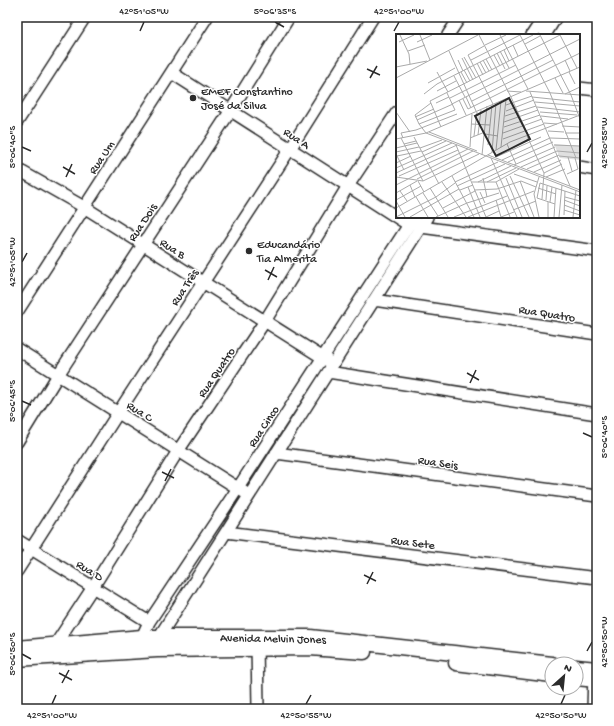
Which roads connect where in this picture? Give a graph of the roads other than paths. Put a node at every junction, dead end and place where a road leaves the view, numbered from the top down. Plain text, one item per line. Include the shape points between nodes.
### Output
1 (85, 17) edge
2 (208, 17) edge
3 (289, 17) edge
4 (372, 17) edge
5 (460, 17) edge
6 (544, 17) edge
7 (556, 17) edge
8 (449, 34) edge
9 (533, 34) edge
10 (546, 34) edge
11 (172, 73) junction
12 (580, 88) edge
13 (597, 90) edge
14 (231, 110) junction
15 (396, 114) edge
16 (17, 122) edge
17 (290, 149) junction
18 (580, 167) edge
19 (17, 170) edge
20 (597, 170) edge
21 (348, 186) junction
22 (84, 208) junction
23 (396, 213) edge
24 (426, 218) edge
25 (411, 221) edge
26 (421, 227) junction
27 (143, 244) junction
28 (597, 251) edge
29 (203, 282) junction
30 (374, 300) junction
31 (18, 310) edge
32 (265, 321) junction
33 (597, 334) edge
34 (17, 349) edge
35 (323, 358) junction
36 (330, 368) junction
37 (58, 375) junction
38 (118, 413) junction
39 (597, 414) edge
40 (17, 442) edge
41 (178, 451) junction
42 (276, 453) junction
43 (238, 488) junction
44 (249, 495) junction
45 (597, 496) edge
46 (226, 532) junction
47 (17, 540) edge
48 (30, 549) junction
49 (17, 571) edge
50 (597, 578) edge
51 (93, 587) junction
52 (149, 622) junction
53 (142, 637) junction
54 (257, 643) junction
55 (158, 644) junction
56 (55, 645) junction
57 (17, 648) edge
58 (141, 651) junction
59 (17, 659) edge
60 (544, 663) edge
61 (584, 670) edge
62 (544, 674) edge
63 (596, 674) edge
64 (584, 676) edge
65 (258, 709) edge
66 (592, 709) edge

1 - 16 street
2 - 11 street, Rua Um
3 - 14 street, Rua Dois
4 - 17 street, Rua Três
5 - 8 street
6 - 9 street
7 - 10 street
11 - 14 street, Rua A
11 - 22 street, Rua Um
12 - 13 street
14 - 17 street, Rua A
14 - 27 street, Rua Dois
15 - 21 street, Rua Quatro
17 - 21 street, Rua A
17 - 29 street, Rua Três
18 - 20 street
19 - 22 street, Rua B
21 - 23 street, Rua A
21 - 32 street, Rua Quatro
22 - 27 street, Rua B
22 - 31 street, Rua Um
24 - 26 street
25 - 35 street, Rua Cinco
26 - 28 street
26 - 30 street
27 - 29 street, Rua B
27 - 37 street, Rua Dois
29 - 32 street, Rua B
29 - 38 street, Rua Três
30 - 33 street, Rua Quatro
30 - 36 street
32 - 35 street, Rua B
32 - 41 street, Rua Quatro
34 - 37 street, Rua C
35 - 36 street, Rua B
35 - 43 street, Rua Cinco
36 - 39 street
36 - 42 street
37 - 38 street, Rua C
37 - 40 street, Rua Dois
38 - 41 street, Rua C
38 - 48 street, Rua Três
41 - 43 street, Rua C
41 - 51 street, Rua Quatro
42 - 44 street
42 - 45 street, Rua Seis
43 - 44 street, Rua C
43 - 52 street, Rua Cinco
44 - 46 street
46 - 50 street, Rua Sete
46 - 55 street
47 - 48 street, Rua D
48 - 49 street, Rua Três
48 - 51 street, Rua D
51 - 52 street, Rua D
51 - 56 street, Rua Quatro
52 - 53 street, Rua Cinco
53 - 55 main road, Avenida Melvin Jones
53 - 56 main road, Avenida Melvin Jones
53 - 58 street, Rua Cinco
54 - 55 main road, Avenida Melvin Jones
54 - 60 main road, Avenida Melvin Jones via 310,637
54 - 62 main road, Avenida Melvin Jones via 375,653
54 - 65 street
55 - 58 main road, Avenida Melvin Jones
56 - 57 main road, Avenida Melvin Jones
58 - 59 main road, Avenida Melvin Jones
61 - 63 main road
63 - 64 main road
63 - 66 street

